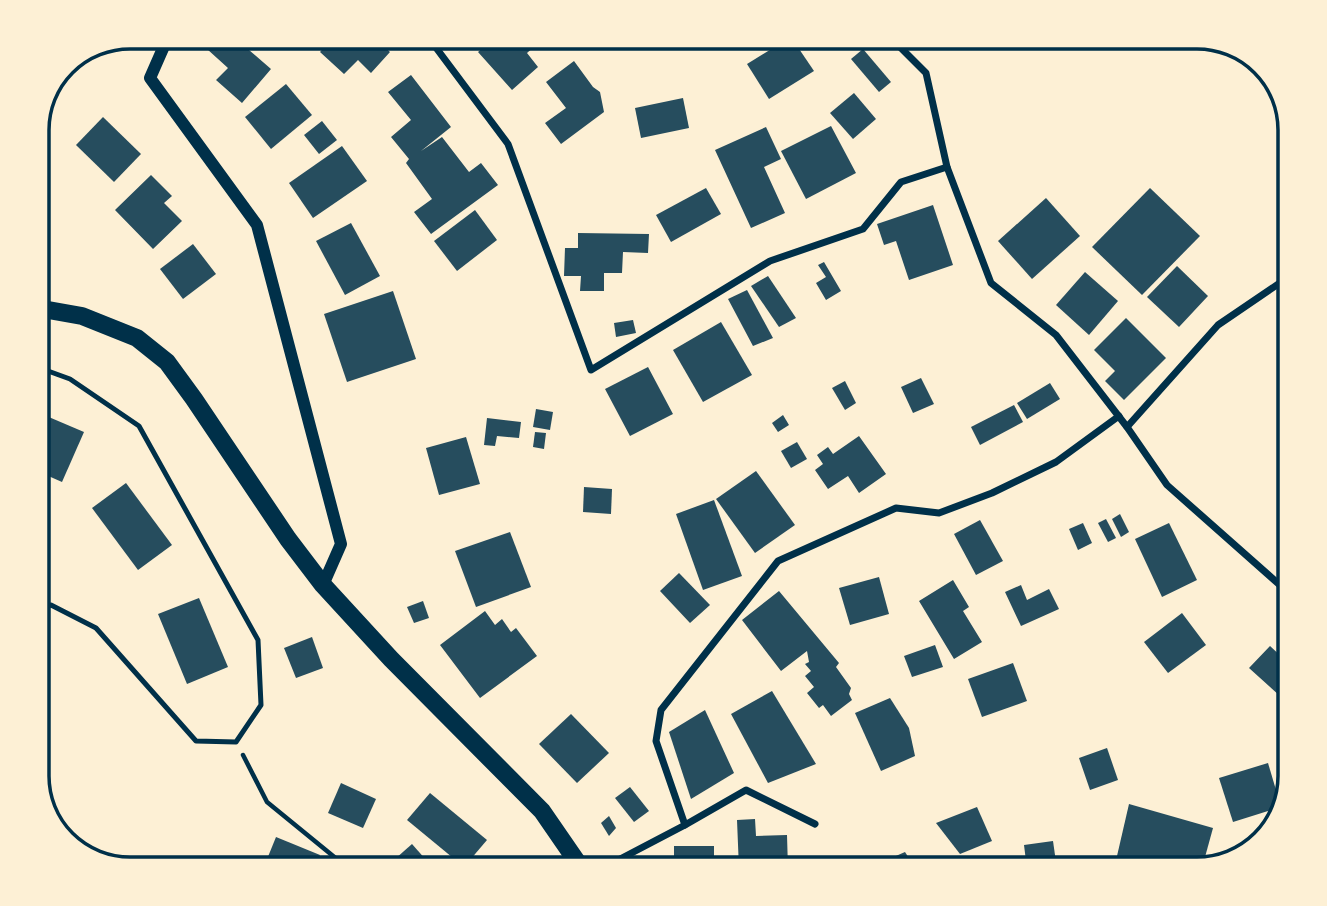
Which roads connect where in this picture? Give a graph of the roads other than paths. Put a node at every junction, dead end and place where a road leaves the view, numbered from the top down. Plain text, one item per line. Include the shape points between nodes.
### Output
1 (163, 49) edge
2 (437, 49) edge
3 (902, 49) edge
4 (947, 167) junction
5 (1278, 284) edge
6 (49, 310) edge
7 (49, 372) edge
8 (1119, 416) junction
9 (1127, 427) junction
10 (1278, 583) edge
11 (323, 585) junction
12 (49, 606) edge
13 (815, 824) dead end
14 (685, 825) junction
15 (574, 857) edge
16 (624, 857) edge

1 - 11 street via 150,78 257,225 341,544
2 - 4 street via 508,144 591,370 770,261 863,229 901,182
3 - 4 street via 926,73
4 - 8 street via 991,283 1056,335
5 - 9 street via 1218,325
6 - 11 main road via 82,316 137,338 167,362
7 - 12 lane via 70,379 139,426 258,640 261,705 236,742 196,741 96,628
8 - 9 street
8 - 14 street via 1056,462 992,493 939,513 896,508 778,561 661,710 656,741
9 - 10 street via 1167,485
11 - 15 main road via 542,811
13 - 14 street via 746,790
14 - 16 street

